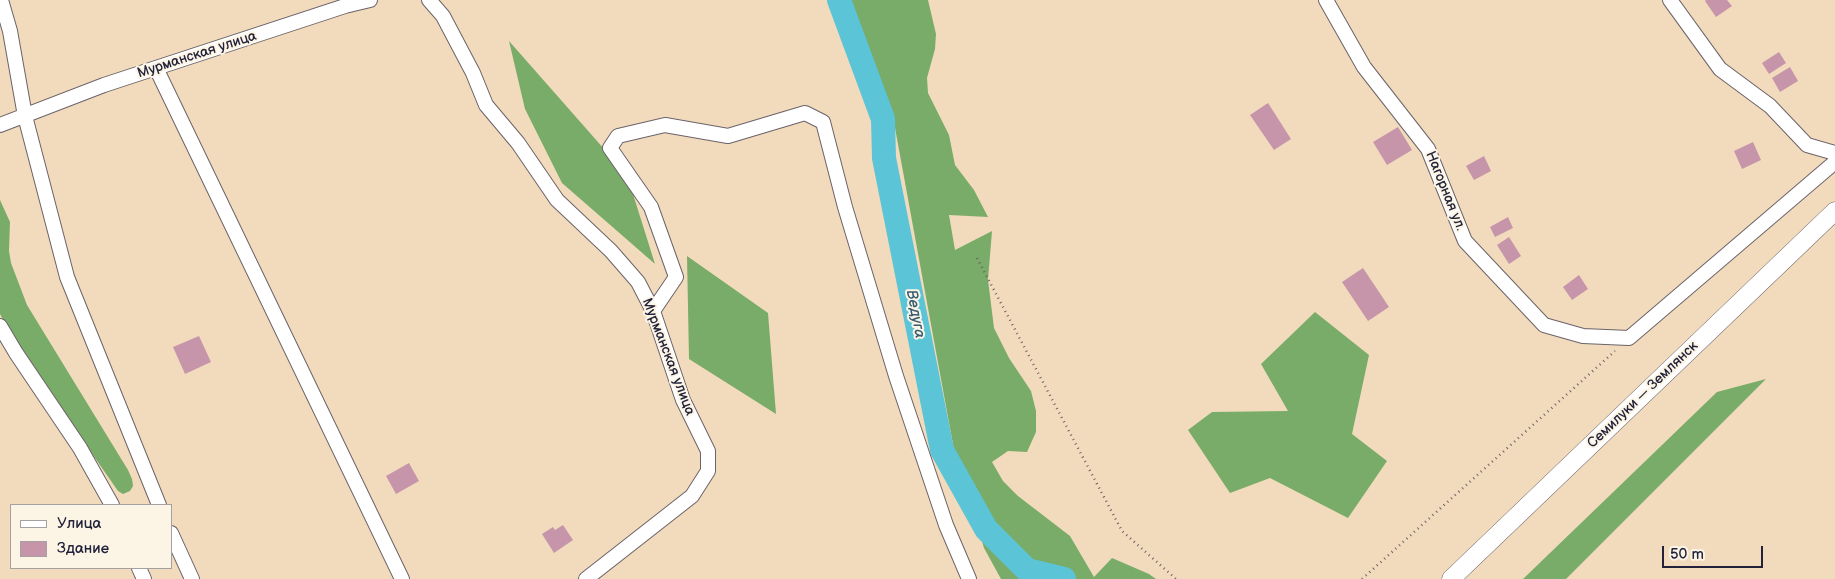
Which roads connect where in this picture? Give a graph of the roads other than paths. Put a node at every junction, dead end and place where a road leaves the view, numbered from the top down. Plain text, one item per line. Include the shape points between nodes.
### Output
1 (1, 0) edge
2 (370, 0) edge
3 (429, 0) edge
4 (1326, 0) edge
5 (1670, 0) edge
6 (156, 68) junction
7 (25, 116) junction
8 (0, 125) edge
9 (1835, 153) edge
10 (1835, 162) edge
11 (1835, 211) edge
12 (652, 311) junction
13 (0, 326) edge
14 (111, 504) edge
15 (159, 504) edge
16 (172, 535) edge
17 (192, 579) edge
18 (402, 579) edge
19 (586, 579) edge
20 (969, 579) edge
21 (1451, 579) edge

1 - 7 street via 10,31
2 - 6 street, Мурманская улица
3 - 12 street, Мурманская улица via 444,16 486,105 518,143 557,200 611,251 638,282
4 - 10 street, Нагорная ул. via 1364,67 1428,149 1465,241 1544,325 1583,336 1630,338
5 - 9 street via 1720,69 1770,106 1807,145
6 - 7 street, Мурманская улица
6 - 18 street
7 - 8 street, Мурманская улица
7 - 15 street via 67,277
11 - 21 main road, Семилуки — Землянск
12 - 19 street, Мурманская улица via 683,400 708,451 708,471 692,496
12 - 20 street via 676,276 651,208 610,148 618,136 665,125 728,136 805,112 823,122 896,376 946,525
13 - 14 street via 80,448
16 - 17 street

